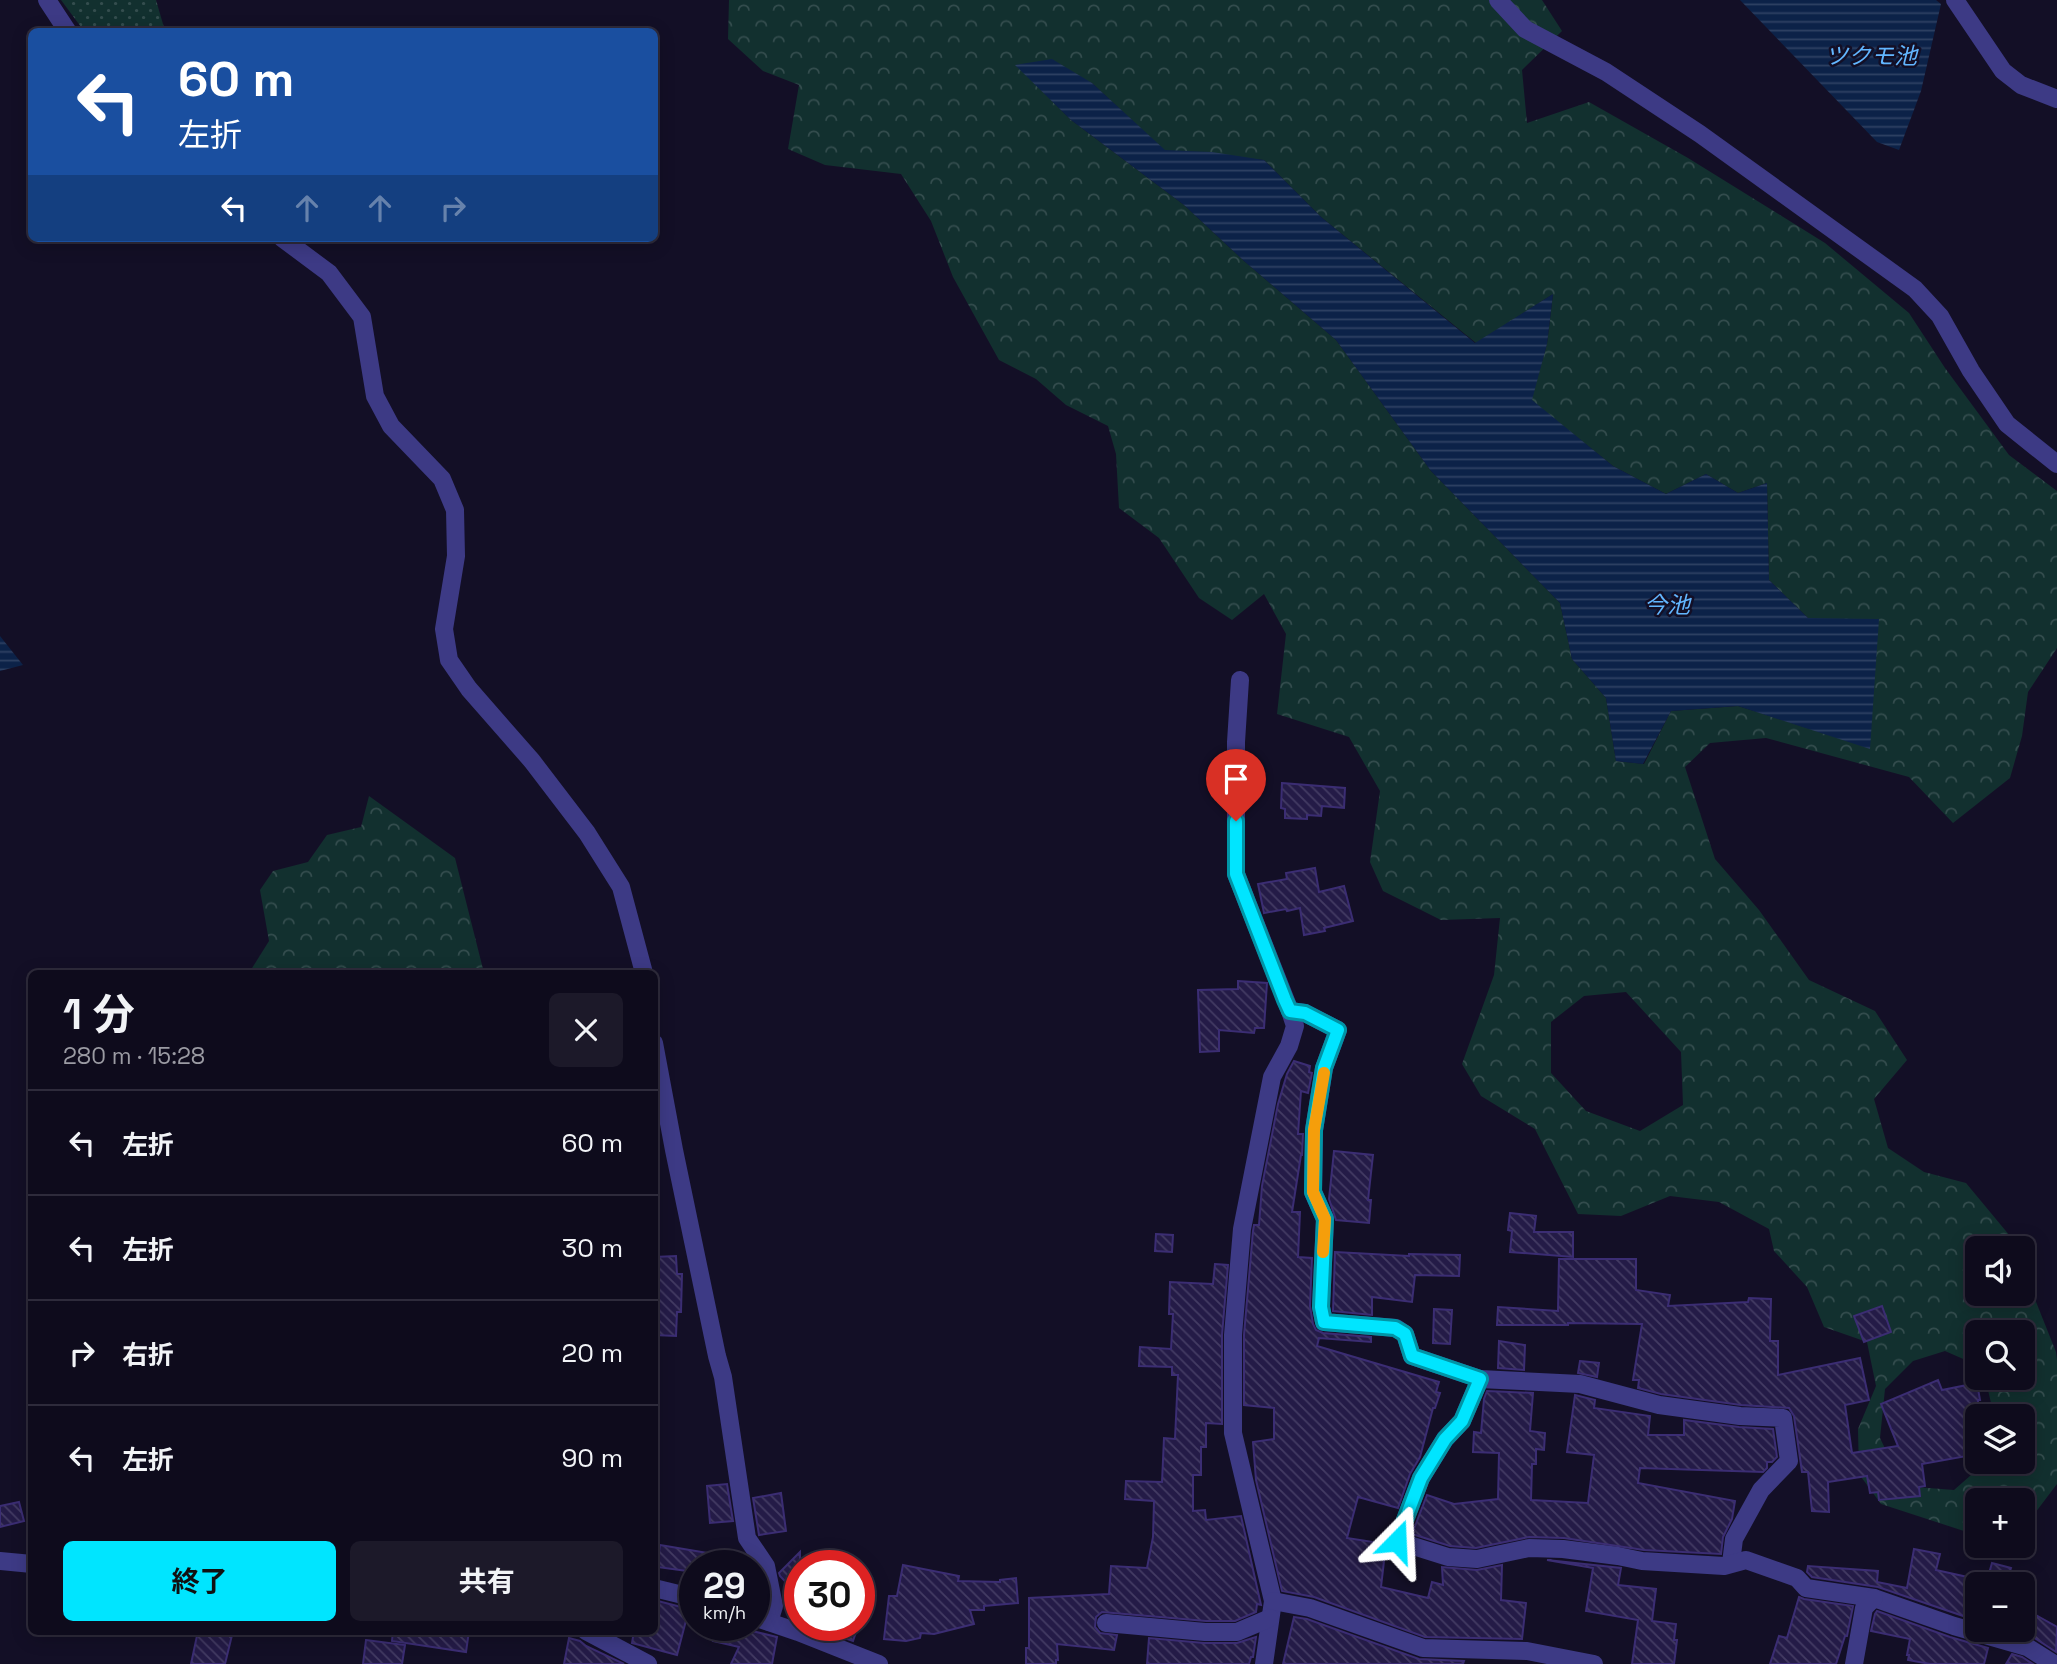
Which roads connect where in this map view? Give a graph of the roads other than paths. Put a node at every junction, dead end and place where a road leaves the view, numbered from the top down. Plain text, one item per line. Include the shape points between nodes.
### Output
1 (47, 0) edge
2 (1498, 0) edge
3 (1955, 0) edge
4 (65, 28) edge
5 (2057, 99) edge
6 (287, 242) edge
7 (2057, 464) edge
8 (1240, 680) dead end
9 (642, 970) edge
10 (1290, 1011) junction
11 (658, 1063) edge
12 (1480, 1379) junction
13 (755, 1550) edge
14 (0, 1561) edge
15 (1731, 1563) junction
16 (28, 1564) edge
17 (770, 1586) edge
18 (658, 1589) edge
19 (679, 1594) edge
20 (1874, 1598) junction
21 (770, 1610) edge
22 (1272, 1610) junction
23 (770, 1622) edge
24 (1106, 1623) dead end
25 (594, 1635) edge
26 (648, 1664) edge
27 (879, 1664) edge
28 (1264, 1664) edge
29 (1594, 1664) edge
30 (1854, 1664) edge
31 (2054, 1664) edge

1 - 4 street
2 - 7 street via 1525,29 1606,72 1700,134 1915,289 1940,316 2007,424
3 - 5 street via 2003,71 2021,85
6 - 9 street via 330,273 362,317 375,396 391,426 442,479 455,510 456,556 444,629 449,660 533,761 621,887
8 - 10 street via 1236,874
10 - 12 street via 1305,1013 1338,1030 1324,1068 1314,1130 1313,1192 1325,1219 1324,1322 1395,1328 1405,1334 1412,1356
10 - 22 street via 1294,1026 1272,1077 1242,1229 1233,1335 1233,1433
11 - 13 street via 723,1377 747,1538
12 - 15 street via 1580,1384 1660,1405 1783,1418 1789,1461 1761,1490 1734,1539
12 - 15 street via 1462,1421 1421,1478 1397,1541 1448,1557 1477,1559 1529,1548 1642,1561
14 - 16 street
15 - 20 street via 1746,1560 1797,1578 1806,1588
17 - 21 street via 774,1606
18 - 19 street
20 - 30 street via 1864,1608
20 - 31 street via 2027,1647
22 - 24 street via 1237,1632
22 - 28 street
22 - 29 street via 1310,1608 1423,1648 1528,1651
23 - 27 street
25 - 26 street

